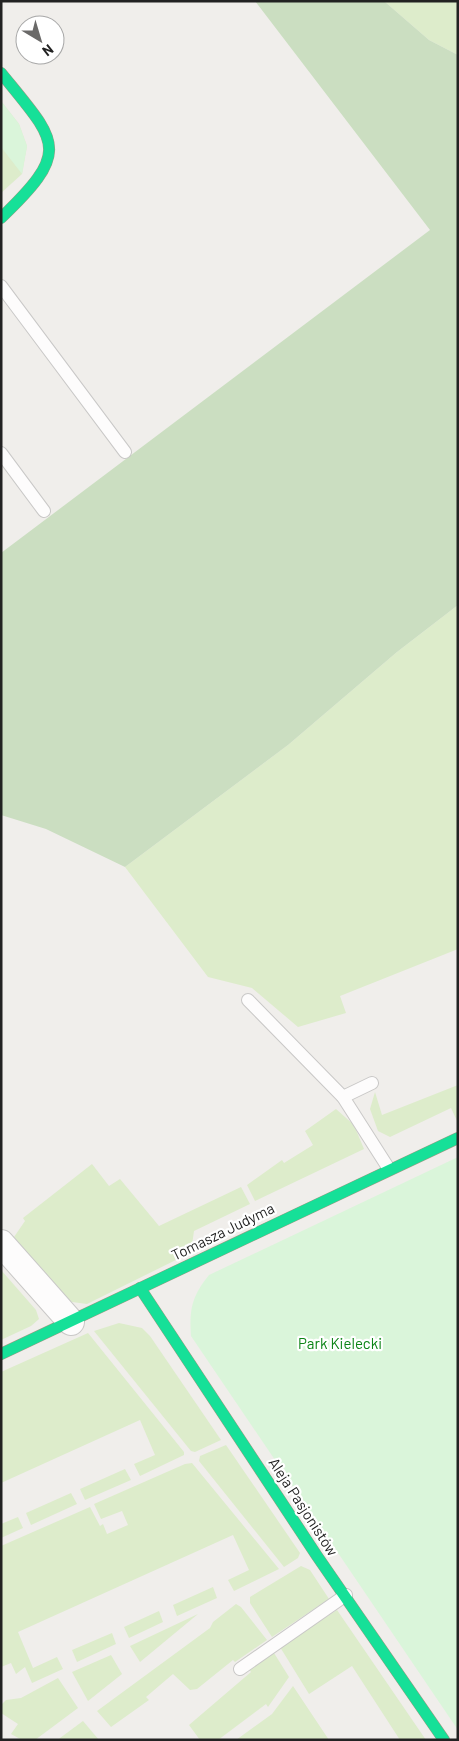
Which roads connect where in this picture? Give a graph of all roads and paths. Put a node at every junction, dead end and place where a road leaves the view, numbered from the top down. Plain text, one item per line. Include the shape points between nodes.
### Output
1 (1, 72) edge
2 (1, 218) edge
3 (1, 286) edge
4 (125, 452) dead end
5 (1, 453) edge
6 (44, 511) dead end
7 (248, 1000) dead end
8 (372, 1083) dead end
9 (343, 1097) junction
10 (458, 1138) edge
11 (389, 1169) junction
12 (1, 1243) edge
13 (140, 1288) junction
14 (71, 1322) junction
15 (1, 1354) edge
16 (346, 1595) junction
17 (240, 1669) dead end
18 (444, 1740) edge

1 - 2 street via 46,131 51,145 50,159 39,180
3 - 4 lane
5 - 6 lane
7 - 9 lane
8 - 9 lane
9 - 11 lane
10 - 11 street, Tomasza Judyma
11 - 13 street, Tomasza Judyma
12 - 14 street
13 - 14 street, Tomasza Judyma
13 - 16 street, Aleja Pasjonistów
14 - 15 street, Tomasza Judyma
16 - 17 lane
16 - 18 street, Aleja Pasjonistów

